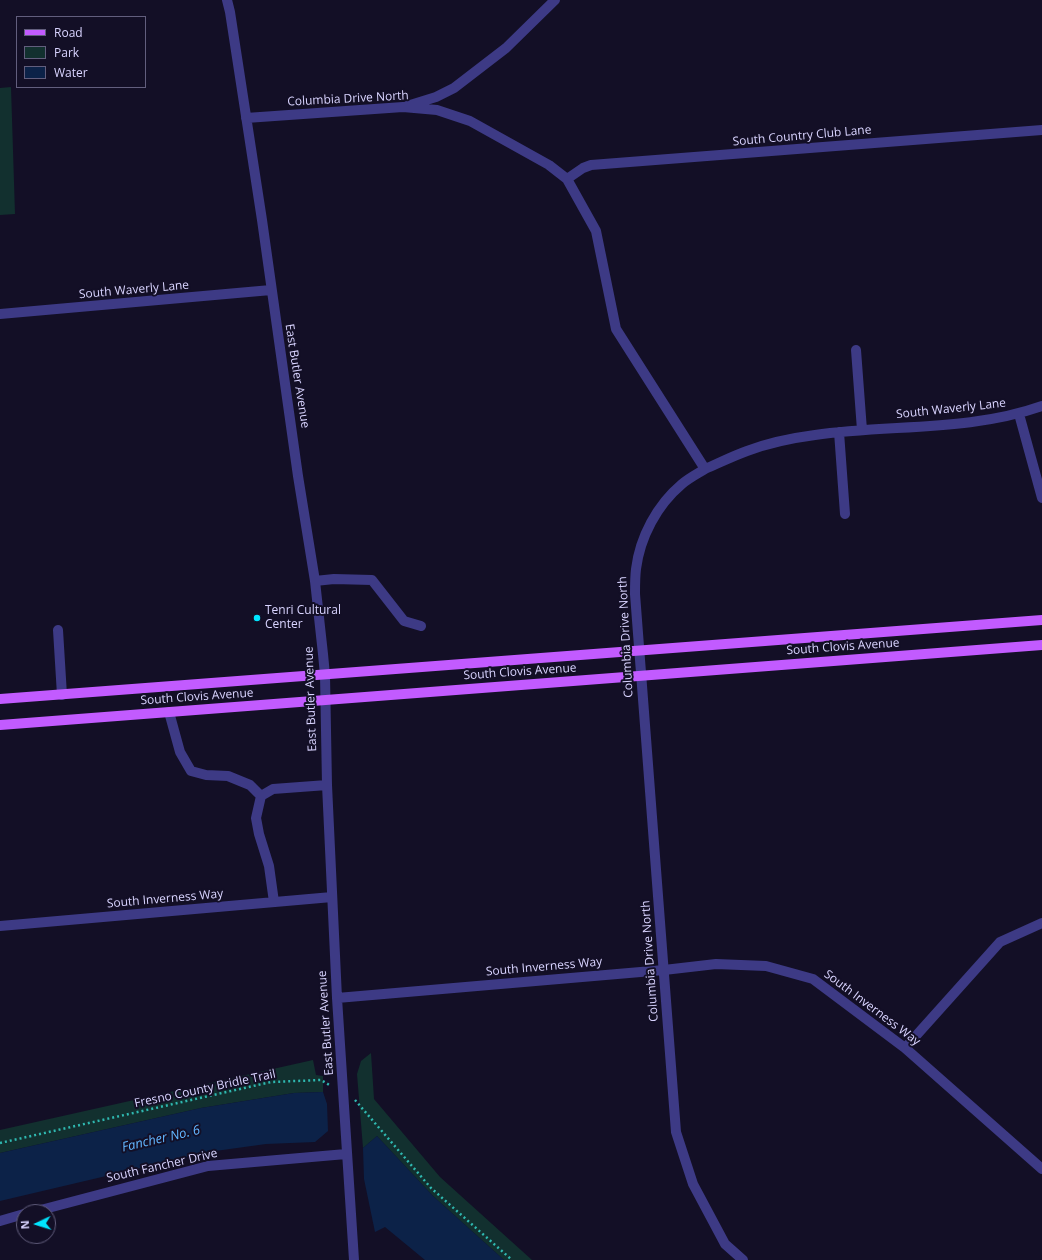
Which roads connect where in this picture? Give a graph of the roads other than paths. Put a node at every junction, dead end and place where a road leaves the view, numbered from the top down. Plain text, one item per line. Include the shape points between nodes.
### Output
1 (227, 0) edge
2 (555, 0) edge
3 (403, 107) junction
4 (246, 118) junction
5 (1042, 130) edge
6 (567, 179) junction
7 (271, 290) junction
8 (0, 314) edge
9 (856, 350) dead end
10 (1042, 406) edge
11 (1019, 414) junction
12 (862, 430) junction
13 (839, 432) junction
14 (705, 469) junction
15 (1042, 498) edge
16 (845, 514) dead end
17 (315, 581) junction
18 (1042, 620) edge
19 (421, 626) dead end
20 (58, 630) dead end
21 (1042, 645) edge
22 (639, 651) junction
23 (325, 675) junction
24 (641, 676) junction
25 (62, 694) junction
26 (0, 699) edge
27 (325, 700) junction
28 (169, 712) junction
29 (0, 725) edge
30 (327, 785) junction
31 (261, 796) junction
32 (332, 897) junction
33 (274, 902) junction
34 (1042, 922) edge
35 (0, 926) edge
36 (664, 970) junction
37 (337, 998) junction
38 (905, 1048) junction
39 (346, 1154) junction
40 (1042, 1169) edge
41 (56, 1206) edge
42 (16, 1216) edge
43 (0, 1221) edge
44 (354, 1260) edge
45 (743, 1260) edge

1 - 4 street, East Butler Avenue
2 - 3 street via 506,48 454,88 436,97
3 - 4 street, Columbia Drive North
3 - 6 street, Columbia Drive North via 437,110 470,121 549,165
4 - 7 street, East Butler Avenue
5 - 6 street, South Country Club Lane via 590,165
6 - 14 street, Columbia Drive North via 596,231 616,329
7 - 8 street, South Waverly Lane
7 - 17 street, East Butler Avenue
9 - 12 street
10 - 11 street, South Waverly Lane
11 - 12 street, South Waverly Lane via 977,422
11 - 15 street
12 - 13 street, South Waverly Lane
13 - 14 street, South Waverly Lane via 764,446
13 - 16 street
14 - 22 street, Columbia Drive North via 682,484 663,504 640,548 635,594
17 - 19 street via 372,580 404,622
17 - 23 street, East Butler Avenue
18 - 22 main road, South Clovis Avenue
20 - 25 street
21 - 24 main road, South Clovis Avenue
22 - 23 main road, South Clovis Avenue
22 - 24 street, Columbia Drive North
23 - 25 main road, South Clovis Avenue
23 - 27 street, East Butler Avenue
24 - 27 main road, South Clovis Avenue
24 - 36 street, Columbia Drive North
25 - 26 main road, South Clovis Avenue
27 - 28 main road, South Clovis Avenue
27 - 30 street, East Butler Avenue
28 - 29 main road, South Clovis Avenue
28 - 31 street via 180,752 191,771 228,776 250,785
30 - 31 street via 273,789
30 - 32 street, East Butler Avenue
31 - 33 street via 256,818 269,866
32 - 33 street, South Inverness Way
32 - 37 street, East Butler Avenue
33 - 35 street, South Inverness Way
34 - 38 street via 1000,942
36 - 37 street, South Inverness Way
36 - 38 street, South Inverness Way via 716,964 766,966 813,979
36 - 45 street, Columbia Drive North via 676,1132 693,1184 726,1244
37 - 39 street, East Butler Avenue
38 - 40 street, South Inverness Way
39 - 41 street, South Fancher Drive via 208,1166
39 - 44 street, East Butler Avenue
42 - 43 street

